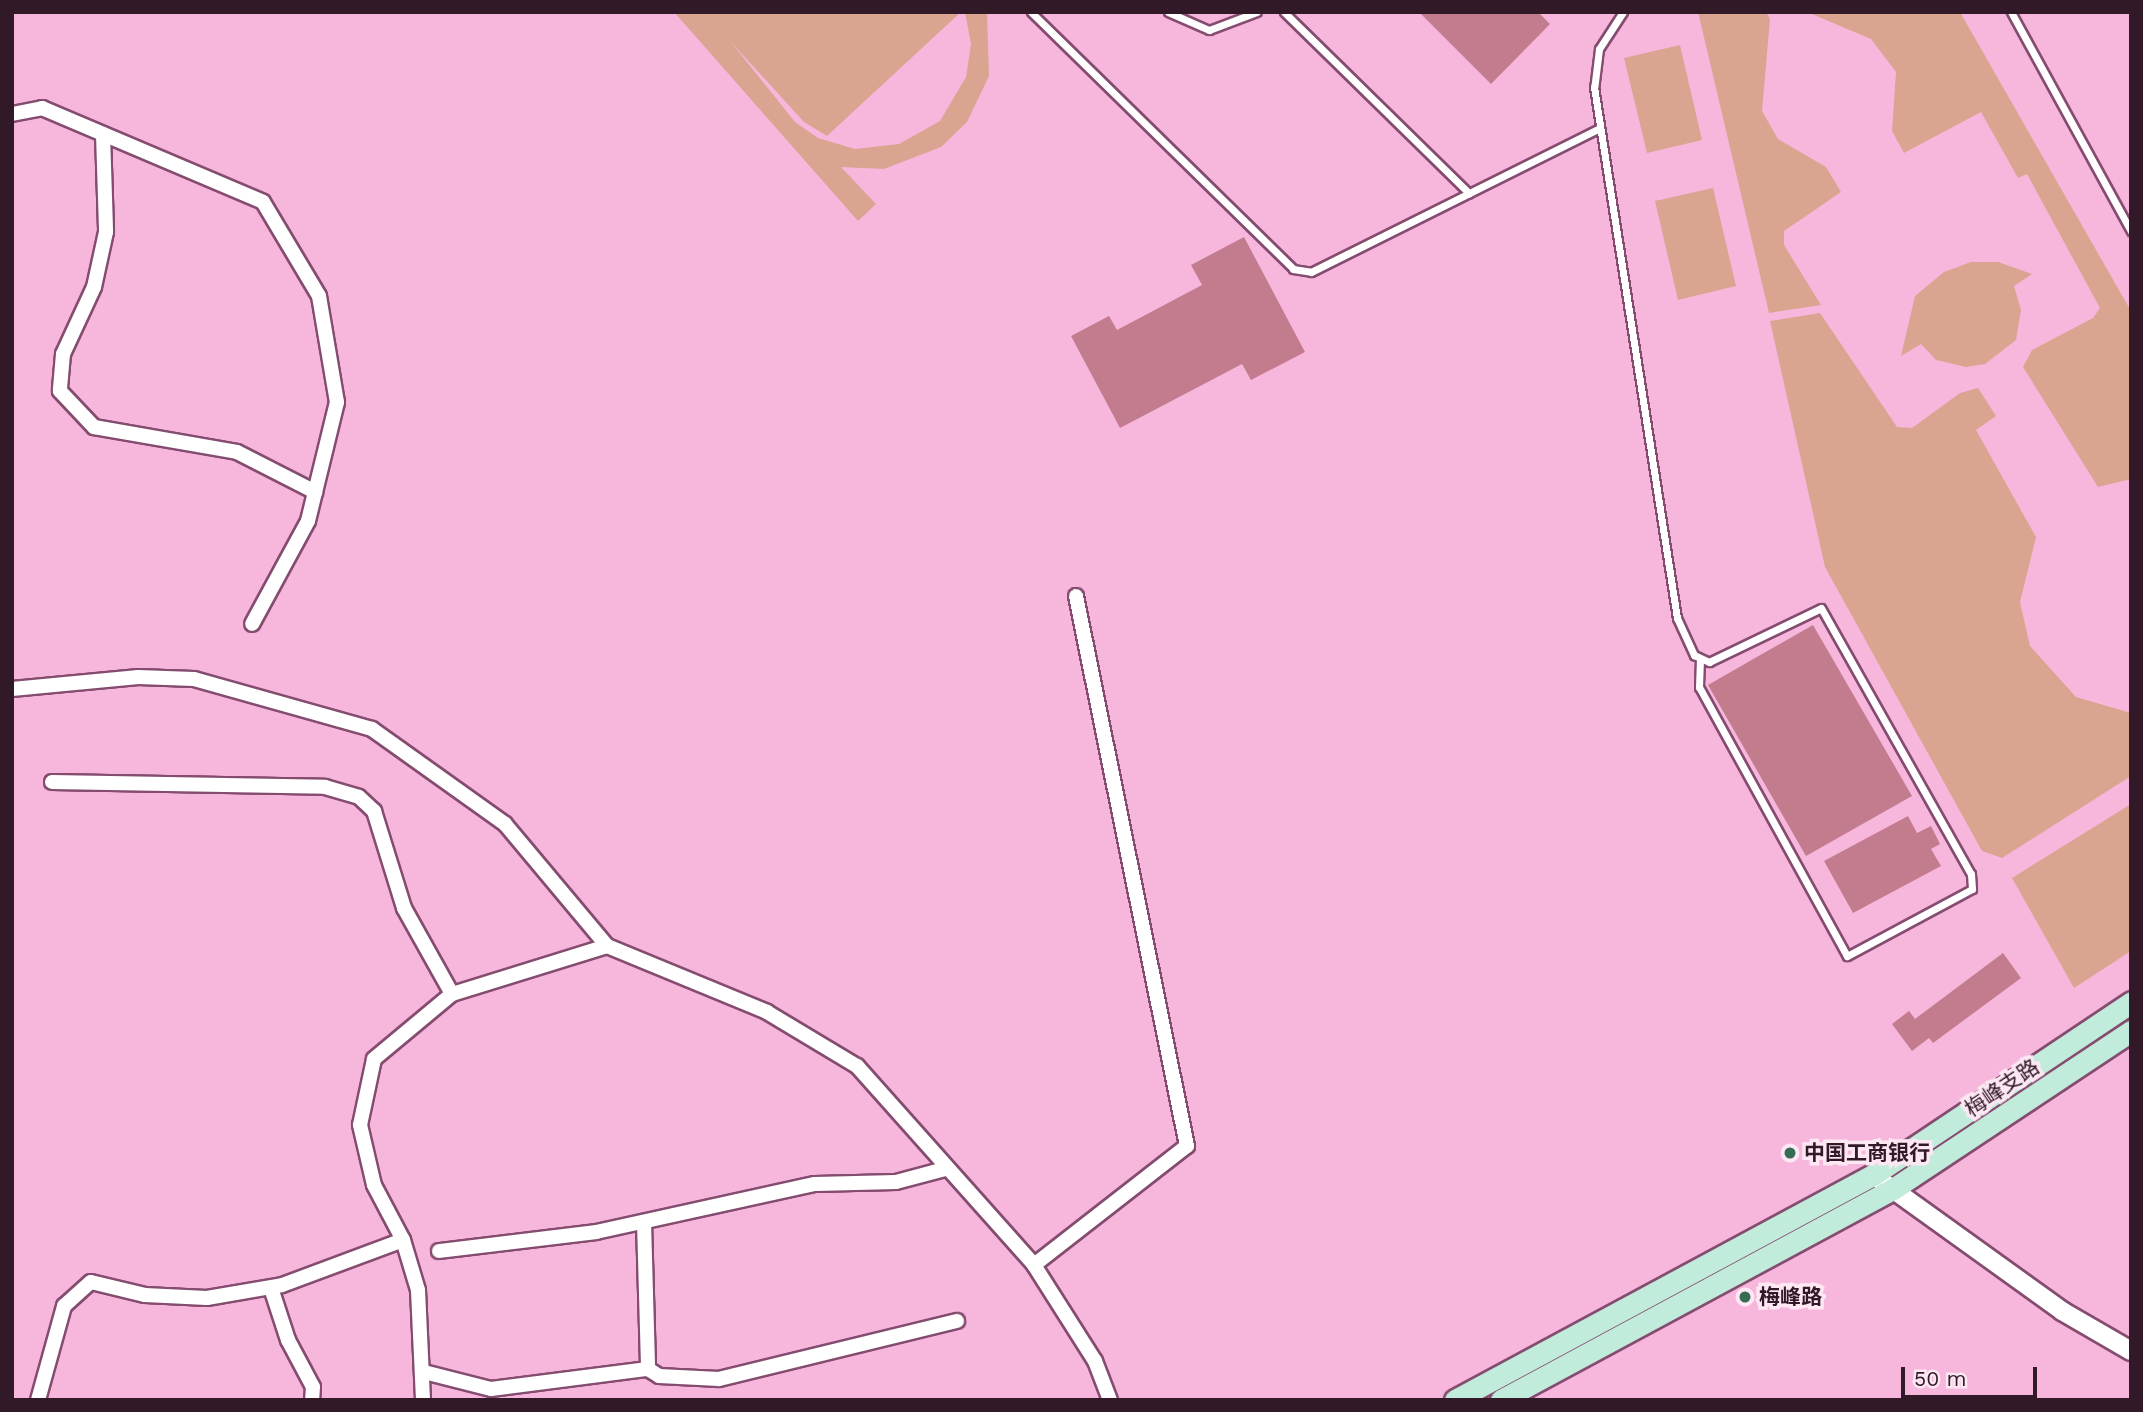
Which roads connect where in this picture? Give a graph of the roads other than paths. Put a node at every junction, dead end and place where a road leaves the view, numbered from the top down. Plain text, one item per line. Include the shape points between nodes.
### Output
1 (1031, 12) edge
2 (1168, 12) edge
3 (1257, 12) edge
4 (1284, 12) edge
5 (1623, 12) edge
6 (2011, 12) edge
7 (12, 114) edge
8 (1600, 128) junction
9 (103, 134) junction
10 (1469, 193) junction
11 (2131, 231) edge
12 (315, 492) junction
13 (1076, 596) dead end
14 (252, 624) dead end
15 (1700, 660) junction
16 (12, 689) edge
17 (52, 782) dead end
18 (607, 946) junction
19 (452, 994) junction
20 (2131, 1002) edge
21 (2131, 1031) edge
22 (944, 1169) junction
23 (1872, 1175) junction
24 (1893, 1189) junction
25 (645, 1222) junction
26 (403, 1240) junction
27 (439, 1251) dead end
28 (1034, 1265) junction
29 (271, 1287) junction
30 (957, 1321) dead end
31 (2131, 1351) edge
32 (648, 1369) junction
33 (424, 1372) junction
34 (38, 1400) edge
35 (312, 1400) edge
36 (423, 1400) edge
37 (1110, 1400) edge
38 (1455, 1400) edge
39 (1501, 1400) edge

1 - 10 lane via 1293,269 1311,272
2 - 3 lane via 1209,30
4 - 10 lane
5 - 8 lane via 1596,63
6 - 11 lane
7 - 9 street via 42,108
8 - 10 lane
8 - 15 lane via 1660,536 1677,618
9 - 12 street via 263,202 320,296 337,402
9 - 12 street via 106,232 94,287 63,354 60,391 94,427 237,452
12 - 14 street via 308,521
13 - 28 street via 1186,1146
15 - 15 lane via 1718,659 1821,608 1972,874 1972,889 1847,956 1699,687
16 - 18 street via 138,677 194,679 372,729 505,824
17 - 19 street via 325,787 359,797 374,811 404,908
18 - 19 street
18 - 22 street via 767,1013 857,1066
19 - 26 street via 385,1045 361,1101 364,1156
20 - 23 main road, 梅峰支路
21 - 24 main road, 梅峰支路
22 - 25 street via 896,1182 815,1184
22 - 28 street
23 - 24 street
23 - 38 main road
24 - 31 street via 2062,1311
24 - 39 main road
25 - 27 street
25 - 32 street
26 - 29 street
26 - 33 street via 418,1290
28 - 37 street via 1095,1362
29 - 34 street via 171,1298 92,1282 64,1306
29 - 35 street via 288,1340 313,1387
30 - 32 street via 731,1377 673,1378
32 - 33 street via 491,1389
33 - 36 street

